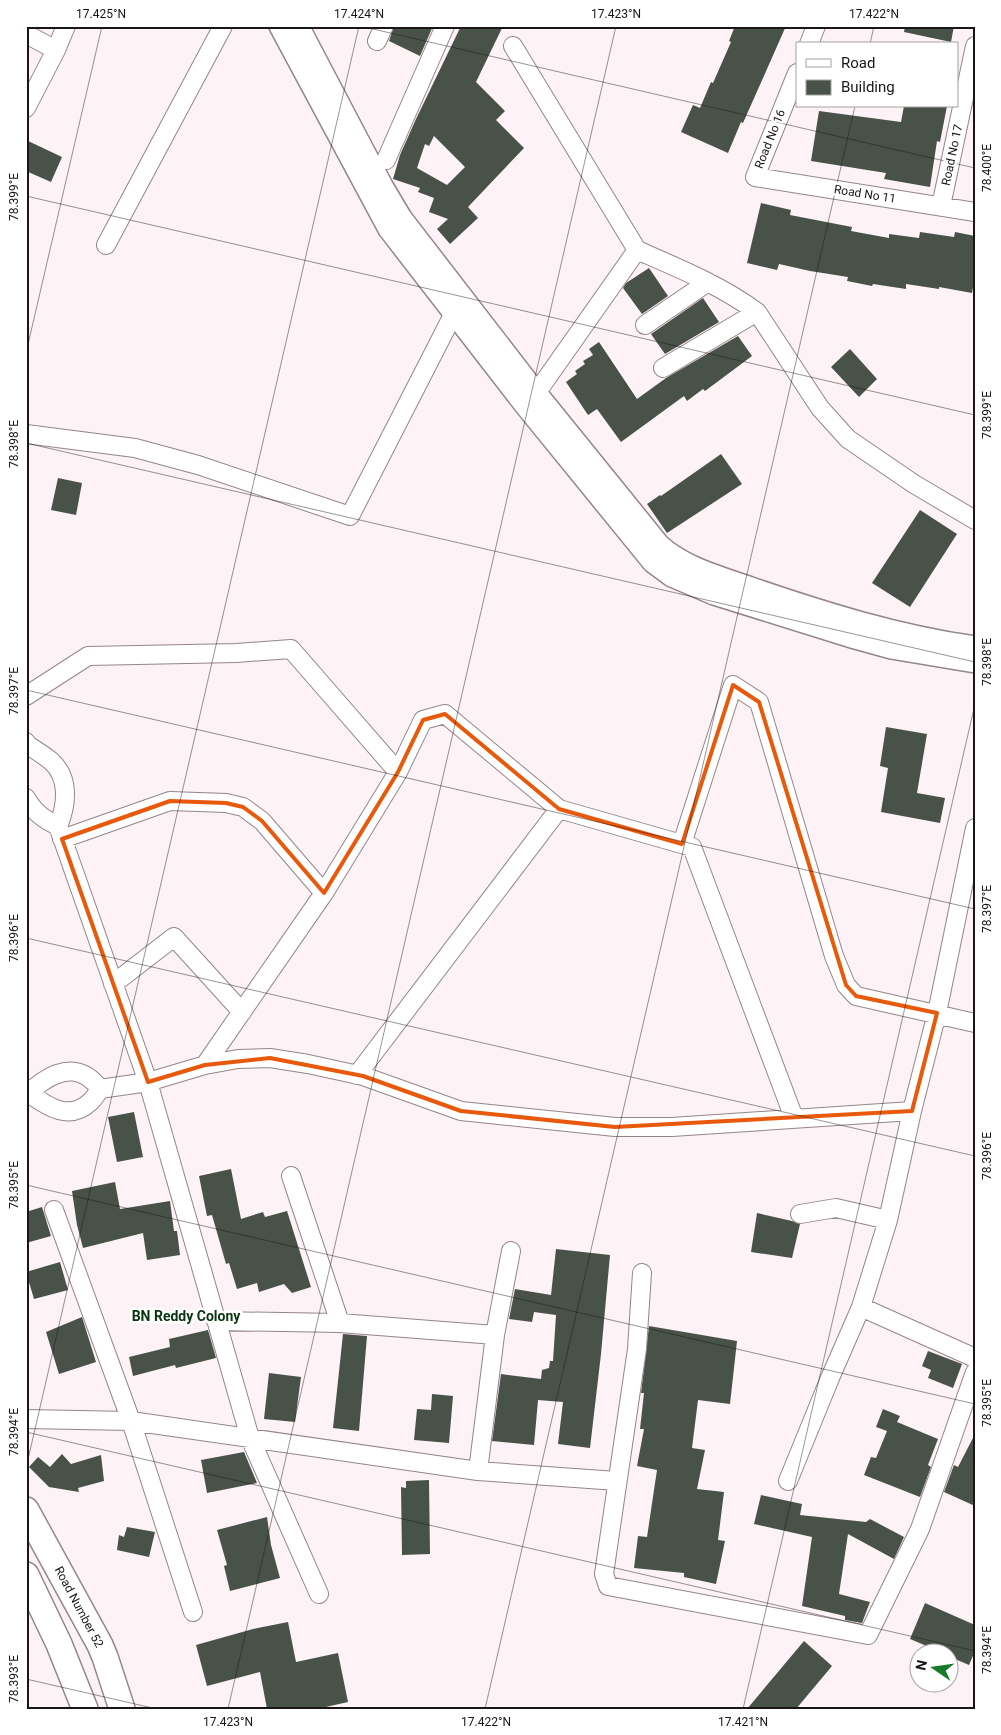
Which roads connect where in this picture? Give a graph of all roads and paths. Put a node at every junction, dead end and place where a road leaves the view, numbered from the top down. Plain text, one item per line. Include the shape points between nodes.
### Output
1 (66, 26) edge
2 (223, 26) edge
3 (280, 26) edge
4 (298, 26) edge
5 (445, 26) edge
6 (816, 26) edge
7 (26, 34) edge
8 (810, 42) edge
9 (513, 46) dead end
10 (975, 46) edge
11 (56, 50) junction
12 (796, 75) edge
13 (26, 108) edge
14 (386, 160) dead end
15 (755, 176) joint
16 (941, 206) junction
17 (975, 212) edge
18 (106, 245) dead end
19 (637, 250) junction
20 (708, 282) junction
21 (757, 312) junction
22 (454, 313) junction
23 (645, 325) dead end
24 (663, 368) dead end
25 (531, 400) junction
26 (26, 434) edge
27 (975, 520) edge
28 (975, 647) edge
29 (975, 662) edge
30 (26, 696) edge
31 (27, 746) edge
32 (398, 772) junction
33 (26, 798) edge
34 (559, 809) junction
35 (975, 828) edge
36 (60, 833) junction
37 (682, 844) junction
38 (324, 893) junction
39 (113, 984) junction
40 (242, 1012) junction
41 (937, 1013) junction
42 (975, 1023) edge
43 (205, 1065) junction
44 (357, 1075) junction
45 (148, 1082) junction
46 (100, 1089) junction
47 (27, 1093) edge
48 (912, 1111) junction
49 (794, 1118) junction
50 (292, 1176) dead end
51 (54, 1210) dead end
52 (800, 1214) dead end
53 (888, 1220) junction
54 (511, 1252) dead end
55 (642, 1273) dead end
56 (861, 1307) junction
57 (216, 1321) junction
58 (340, 1323) junction
59 (495, 1335) junction
60 (975, 1358) edge
61 (975, 1372) edge
62 (26, 1419) edge
63 (131, 1421) junction
64 (250, 1438) junction
65 (478, 1471) junction
66 (617, 1481) junction
67 (788, 1481) dead end
68 (26, 1510) edge
69 (26, 1575) edge
70 (319, 1594) dead end
71 (193, 1612) dead end
72 (85, 1709) edge
73 (122, 1709) edge

1 - 11 street
2 - 18 street
3 - 22 street via 389,229
4 - 25 street via 401,218
5 - 14 street
6 - 8 street
7 - 11 street
9 - 19 street
10 - 16 street, Road No 17
11 - 13 street
12 - 15 street, Road No 16
15 - 16 street, Road No 11
16 - 17 street, Road No 11
19 - 20 street
19 - 25 street
20 - 21 street
20 - 23 street
21 - 24 street
21 - 27 street via 820,408 848,438 914,484
22 - 25 street
22 - 26 street via 350,516 198,465 135,448
25 - 28 street via 659,545 681,561 851,620 903,634
25 - 29 street via 653,562 672,576 714,594 855,638 892,648
30 - 32 street via 88,656 291,649
31 - 36 street via 51,760 61,773 66,792
32 - 34 street via 423,720 445,714
32 - 38 street
33 - 36 street via 34,811
34 - 37 street
34 - 44 street
35 - 41 street
36 - 38 street via 170,801 226,803 243,808 262,821
36 - 39 street
37 - 41 street via 733,684 760,702 834,956 846,985 856,996
37 - 49 street via 692,847
38 - 40 street
39 - 40 street via 174,937
39 - 45 street
40 - 43 street
41 - 42 street
41 - 48 street
43 - 44 street via 270,1058
43 - 45 street
44 - 49 street via 461,1111 615,1127 672,1127
45 - 46 street
45 - 57 street
46 - 47 street via 94,1081 70,1070 44,1081
46 - 47 street via 90,1103 74,1112 58,1111
48 - 49 street
48 - 53 street
50 - 58 street
51 - 63 street
52 - 53 street via 836,1208
53 - 56 street
54 - 59 street
55 - 66 street via 636,1349
56 - 60 street
56 - 67 street
57 - 58 street
57 - 64 street
58 - 59 street
59 - 65 street
61 - 66 street via 920,1529 868,1635 608,1586 604,1574
62 - 63 street
63 - 64 street
63 - 71 street
64 - 65 street
64 - 70 street
65 - 66 street
68 - 73 main road, Road Number 52 via 100,1644
69 - 72 main road

